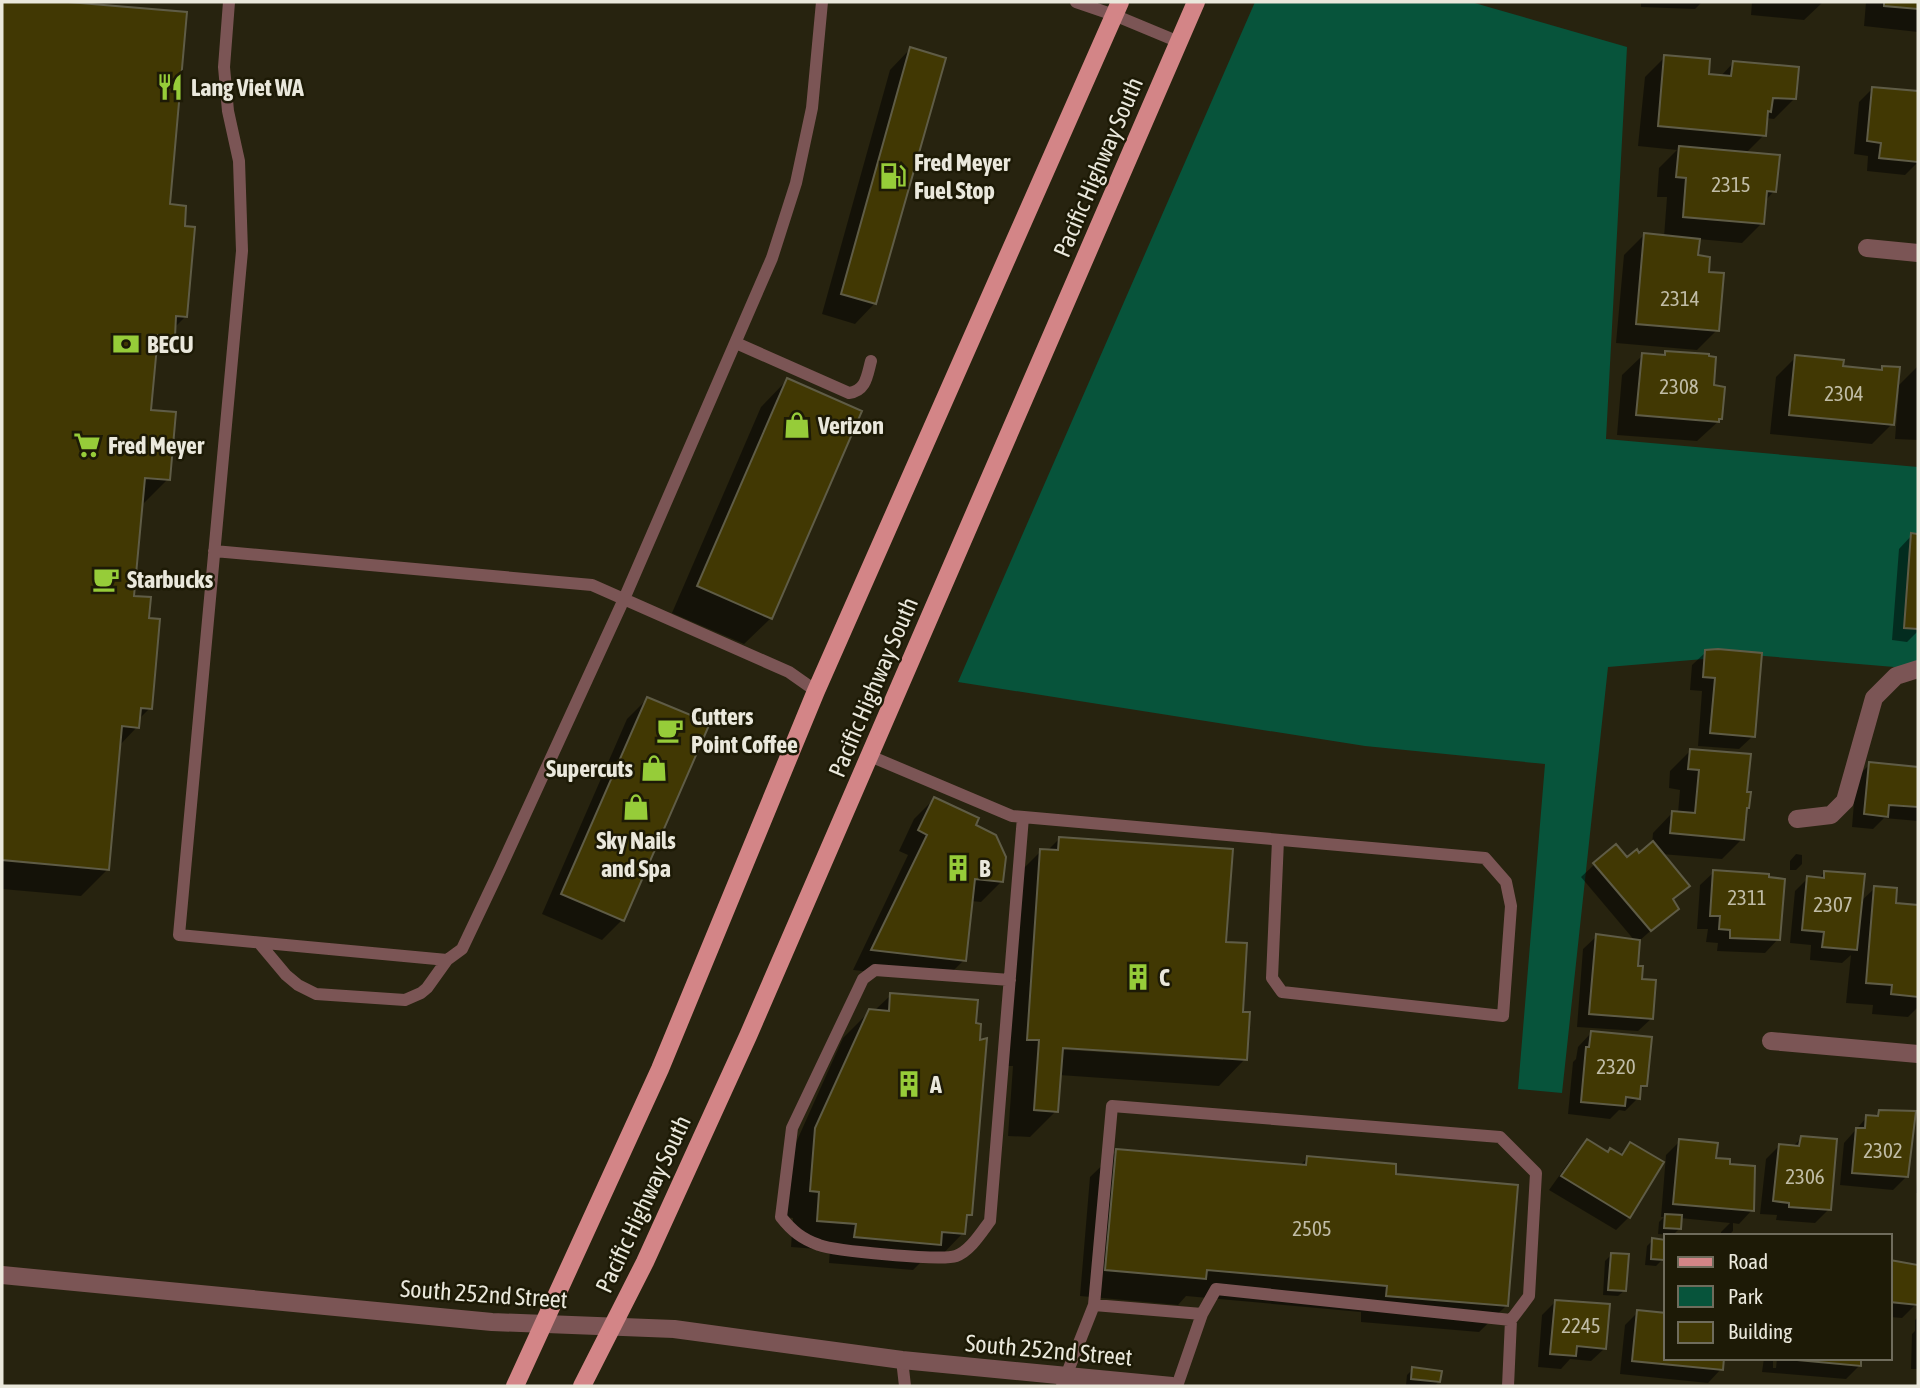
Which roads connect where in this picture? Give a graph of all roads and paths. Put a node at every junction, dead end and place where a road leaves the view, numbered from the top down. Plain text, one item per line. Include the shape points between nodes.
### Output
1 (229, 2) edge
2 (822, 2) edge
3 (1076, 2) edge
4 (1196, 2) edge
5 (1117, 8) edge
6 (1179, 42) junction
7 (1867, 248) dead end
8 (1918, 253) edge
9 (736, 343) junction
10 (871, 362) dead end
11 (214, 551) junction
12 (624, 599) junction
13 (1918, 669) edge
14 (816, 691) junction
15 (870, 756) junction
16 (1023, 817) junction
17 (1797, 819) dead end
18 (1278, 839) junction
19 (260, 944) junction
20 (447, 960) junction
21 (1010, 980) junction
22 (1771, 1041) dead end
23 (1918, 1054) edge
24 (2, 1275) edge
25 (1094, 1305) junction
26 (1202, 1314) junction
27 (1511, 1320) junction
28 (543, 1324) junction
29 (612, 1327) junction
30 (902, 1360) junction
31 (1065, 1381) edge
32 (515, 1386) edge
33 (583, 1386) edge
34 (905, 1386) edge
35 (1172, 1386) edge
36 (1177, 1386) edge
37 (1508, 1386) edge

1 - 11 lane via 224,66 239,161 242,251
2 - 9 lane via 812,108 796,183 772,258
3 - 5 lane
4 - 6 main road, Pacific Highway South
5 - 6 lane
5 - 14 main road, Pacific Highway South
6 - 15 main road, Pacific Highway South
7 - 8 street
9 - 10 lane via 849,393 863,387
9 - 12 lane
11 - 12 lane via 592,585
11 - 19 lane via 179,936
12 - 14 lane via 789,673
12 - 20 lane via 462,949
13 - 17 street via 1896,676 1874,698 1844,801 1832,815
14 - 28 main road, Pacific Highway South via 660,1069
15 - 16 lane
15 - 29 main road, Pacific Highway South via 748,1036
16 - 18 lane
16 - 21 lane
18 - 18 lane via 1485,858 1506,881 1511,906 1503,1016 1282,992 1272,978
19 - 20 lane
19 - 20 lane via 286,975 316,994 405,1000 427,988
21 - 21 lane via 990,1221 977,1239 957,1256 934,1259 822,1247 796,1234 781,1217 792,1128 863,979 875,970
22 - 23 street
24 - 28 street, South 252nd Street
25 - 26 lane
25 - 27 lane via 1112,1107 1500,1138 1536,1173 1528,1296
25 - 31 lane
26 - 27 lane via 1216,1289
26 - 36 lane
27 - 37 lane
28 - 29 street, South 252nd Street
28 - 32 main road, Pacific Highway South
29 - 30 street, South 252nd Street via 674,1329
29 - 33 main road, Pacific Highway South
30 - 31 street, South 252nd Street
30 - 34 lane
31 - 35 street, South 252nd Street

